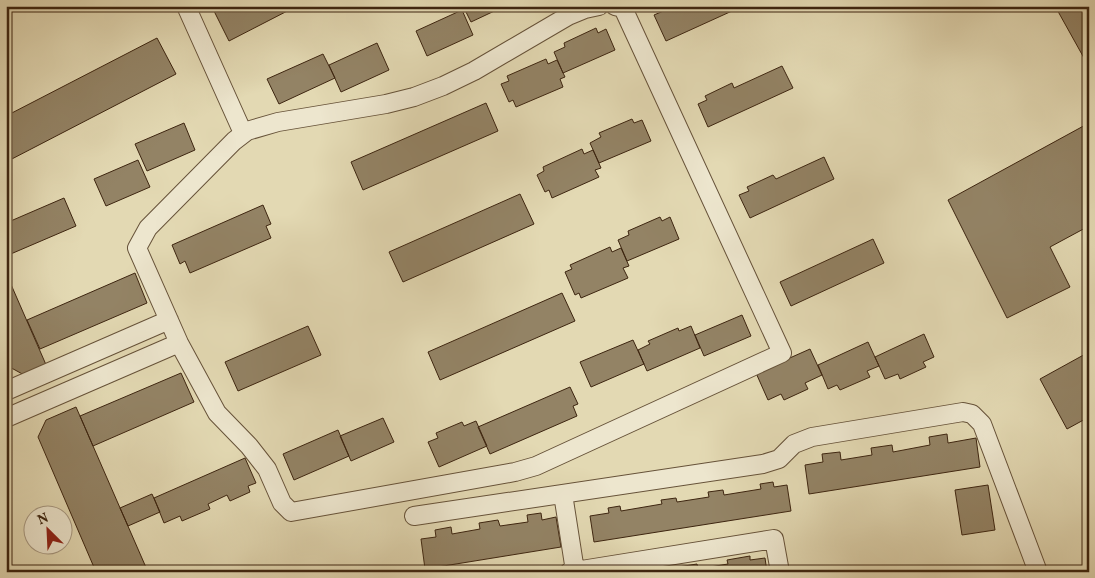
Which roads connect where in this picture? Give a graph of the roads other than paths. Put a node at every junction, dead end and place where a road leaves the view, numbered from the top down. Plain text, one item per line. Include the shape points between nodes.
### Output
1 (186, 6) edge
2 (599, 6) edge
3 (614, 6) edge
4 (243, 133) junction
5 (169, 320) junction
6 (179, 343) junction
7 (6, 391) edge
8 (6, 418) edge
9 (563, 494) junction
10 (414, 516) dead end
11 (596, 570) edge
12 (572, 571) edge
13 (780, 572) edge
14 (1038, 572) edge

1 - 4 lane
2 - 4 lane via 568,16 474,71 414,97 278,122
3 - 6 lane via 623,8 782,352 536,466 291,512 282,503 267,469 217,413
4 - 5 lane via 148,228 137,248
5 - 6 lane
5 - 7 lane
6 - 8 lane
9 - 10 lane
9 - 12 lane
9 - 14 lane via 763,464 778,459 794,444 812,437 963,412 972,414 982,424
11 - 12 lane
11 - 13 lane via 774,539

